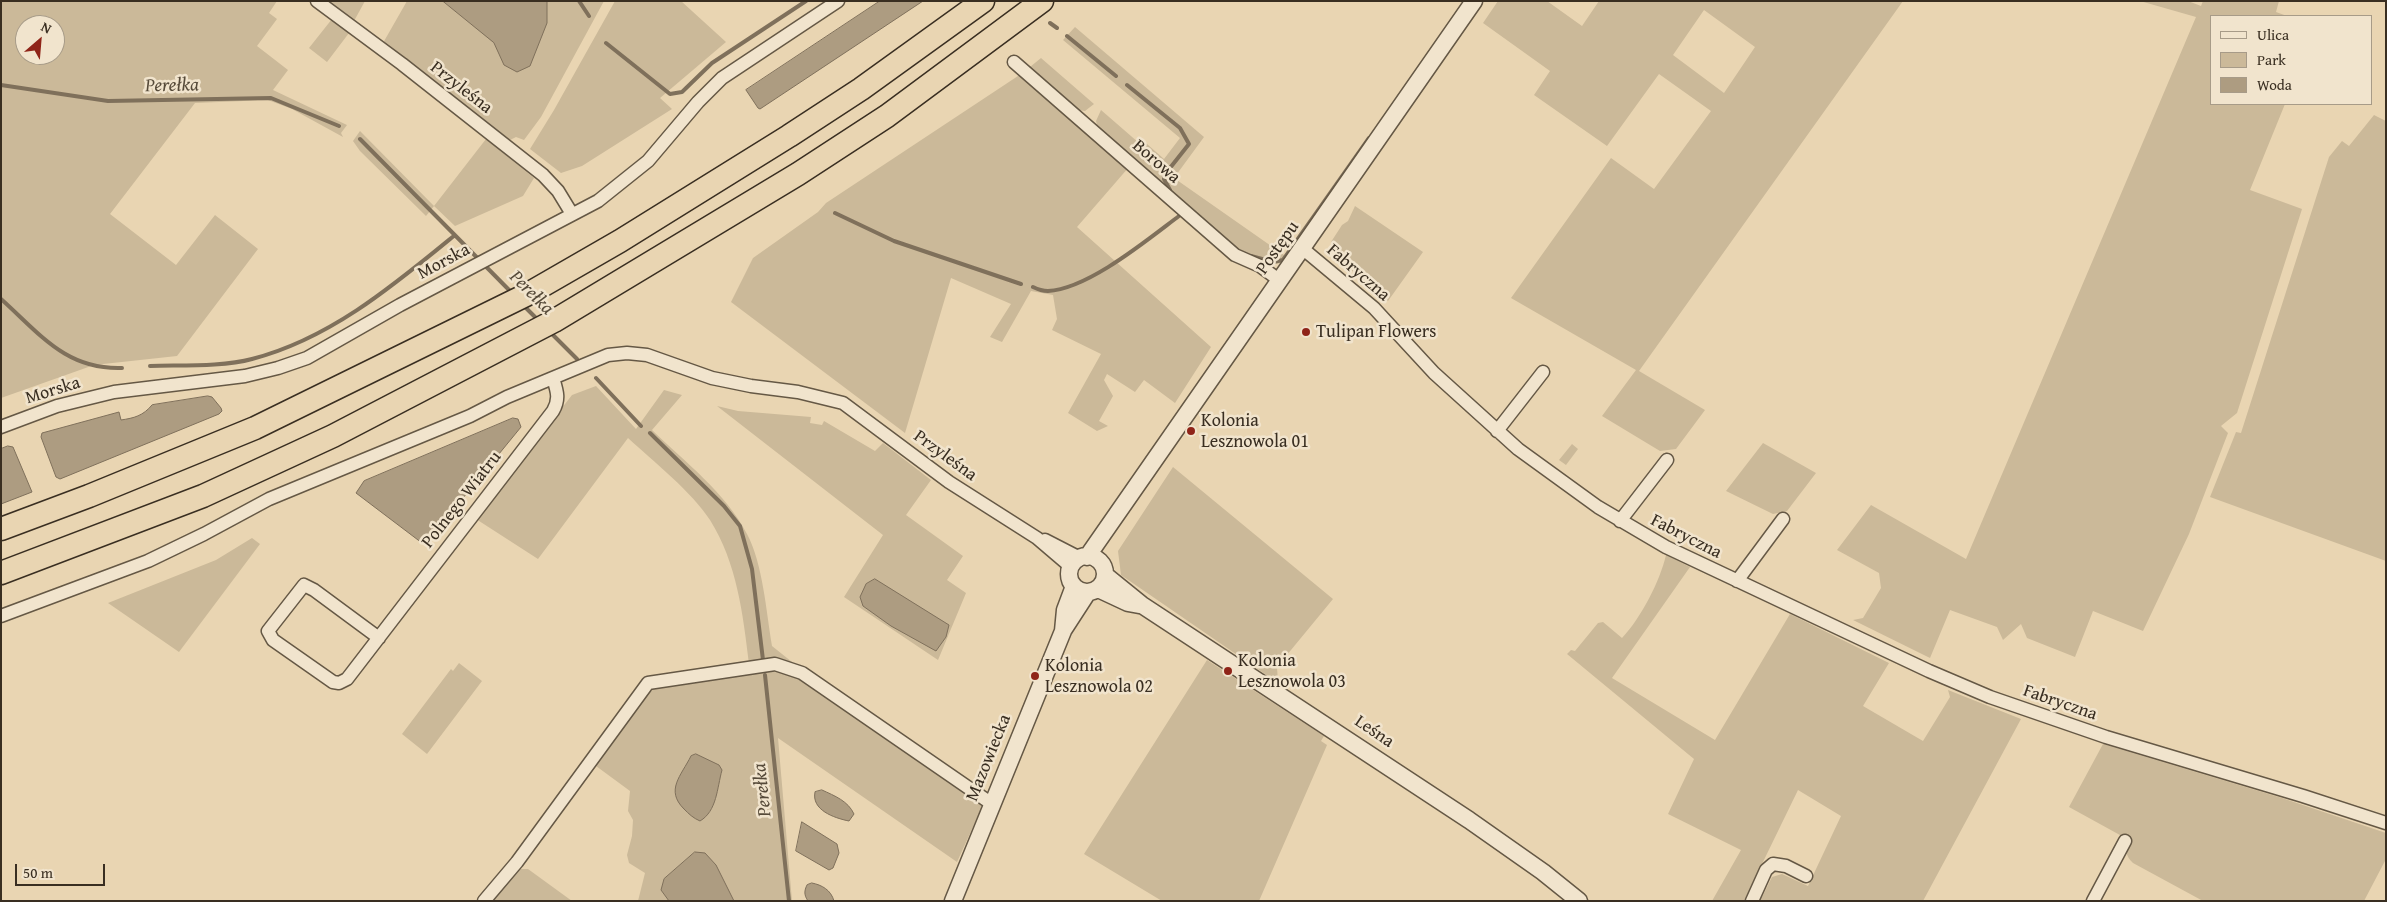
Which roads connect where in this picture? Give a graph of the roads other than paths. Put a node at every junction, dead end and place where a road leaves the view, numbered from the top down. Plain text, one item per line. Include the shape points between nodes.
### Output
1 (317, 1) edge
2 (838, 1) edge
3 (983, 1) edge
4 (1042, 1) edge
5 (1474, 1) edge
6 (1014, 62) dead end
7 (572, 214) junction
8 (1302, 248) junction
9 (1279, 280) junction
10 (1543, 372) dead end
11 (553, 378) junction
12 (1, 427) edge
13 (1497, 431) junction
14 (1667, 460) dead end
15 (1783, 519) dead end
16 (1620, 521) junction
17 (1, 529) edge
18 (1, 573) edge
19 (1088, 573) junction
20 (1737, 581) junction
21 (1, 616) edge
22 (379, 638) junction
23 (992, 804) junction
24 (2386, 824) edge
25 (2125, 842) dead end
26 (1806, 876) dead end
27 (484, 901) edge
28 (953, 901) edge
29 (1579, 901) edge
30 (1752, 901) edge
31 (2093, 901) edge

1 - 7 street, Przyleśna via 543,175
2 - 7 street, Morska via 722,78 648,161 598,202
3 - 17 highway via 789,136 637,231 520,298 255,428
4 - 18 highway via 887,116 798,174 546,325 333,436 203,496
5 - 8 street, Postępu
6 - 9 street, Borowa via 1238,257 1260,266
7 - 12 street, Morska via 307,358 233,378 114,392 57,406
8 - 9 street, Postępu
8 - 13 street, Fabryczna via 1374,308 1434,373
9 - 19 street, Postępu via 1116,518
10 - 13 street
11 - 19 street, Przyleśna via 608,355 639,354 729,382 834,400 852,409 948,482 1037,538 1054,542
11 - 21 street, Przyleśna via 269,499 148,562
11 - 22 street, Polnego Wiatru via 558,403 553,411
13 - 16 street, Fabryczna via 1540,466
14 - 16 street, Fabryczna
15 - 20 street
16 - 20 street, Fabryczna
19 - 23 street, Mazowiecka
19 - 29 street, Leśna via 1128,603 1142,605 1469,820
20 - 24 street, Fabryczna via 1929,671 2030,712
22 - 22 street, Polnego Wiatru via 306,585 300,588 268,631 273,640 339,683 347,679
23 - 27 street via 802,673 775,664 648,683 517,862
23 - 28 street, Mazowiecka
25 - 31 street
26 - 30 street via 1786,866 1773,864 1766,870

